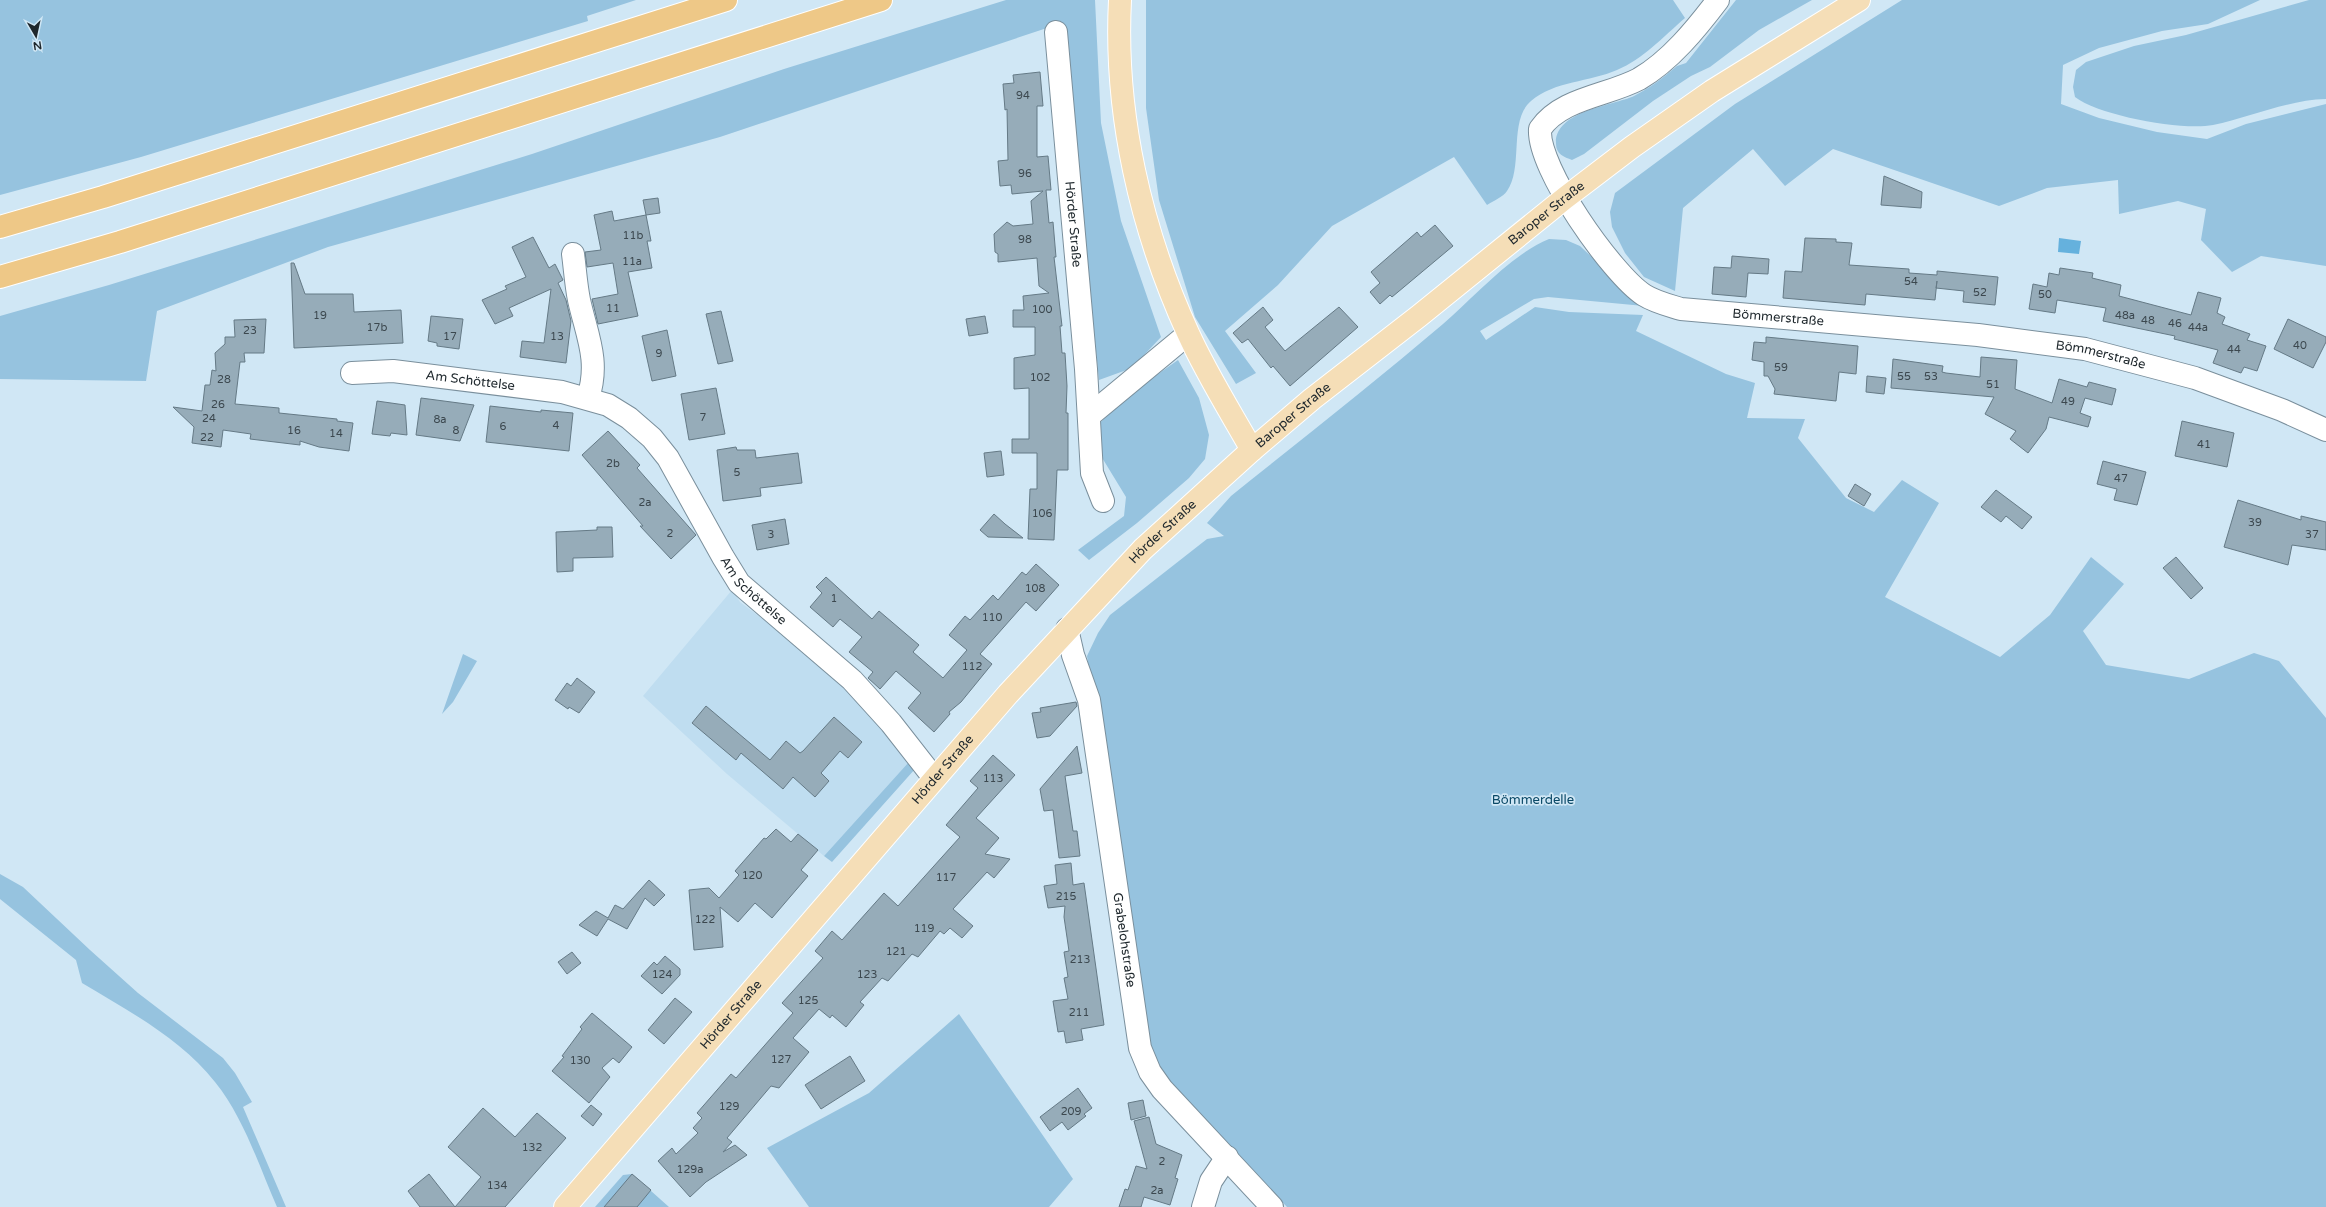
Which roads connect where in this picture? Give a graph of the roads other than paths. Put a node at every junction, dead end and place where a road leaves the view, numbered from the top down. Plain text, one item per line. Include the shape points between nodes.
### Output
1 (726, 0) edge
2 (881, 0) edge
3 (1120, 0) edge
4 (1718, 0) edge
5 (1859, 0) edge
6 (1056, 32) dead end
7 (1565, 198) junction
8 (0, 227) edge
9 (573, 254) dead end
10 (0, 277) edge
11 (1188, 334) junction
12 (352, 373) dead end
13 (588, 398) junction
14 (1089, 416) junction
15 (2326, 430) edge
16 (1252, 450) junction
17 (1103, 501) dead end
18 (1067, 629) junction
19 (934, 778) junction
20 (1227, 1158) junction
21 (565, 1207) edge
22 (1203, 1207) edge
23 (1272, 1207) edge

1 - 8 highway via 103,197
2 - 10 highway via 135,237
3 - 11 main road via 1122,81 1136,184 1163,272
4 - 7 street, Bömmerstraße via 1658,66 1626,85 1554,114 1540,129 1540,143
5 - 7 main road, Baroper Straße via 1712,91
6 - 14 street, Hörder Straße
7 - 15 street, Bömmerstraße via 1572,211 1630,284 1649,297 1681,309 1978,335 2085,349 2202,381 2282,410
7 - 16 main road, Baroper Straße
9 - 13 street via 579,300 593,353 592,383
11 - 14 street
11 - 16 main road
12 - 13 street, Am Schöttelse via 393,371 562,392
13 - 19 street, Am Schöttelse via 608,405 629,418 652,438 668,458 739,583 852,680 891,723
14 - 17 street, Hörder Straße via 1092,473
16 - 18 main road, Hörder Straße via 1143,549
18 - 19 main road, Hörder Straße
18 - 20 street, Grabelohstraße via 1088,700 1140,1048 1150,1072 1162,1089
19 - 21 main road, Hörder Straße
20 - 22 street via 1211,1181
20 - 23 street, Grabelohstraße

